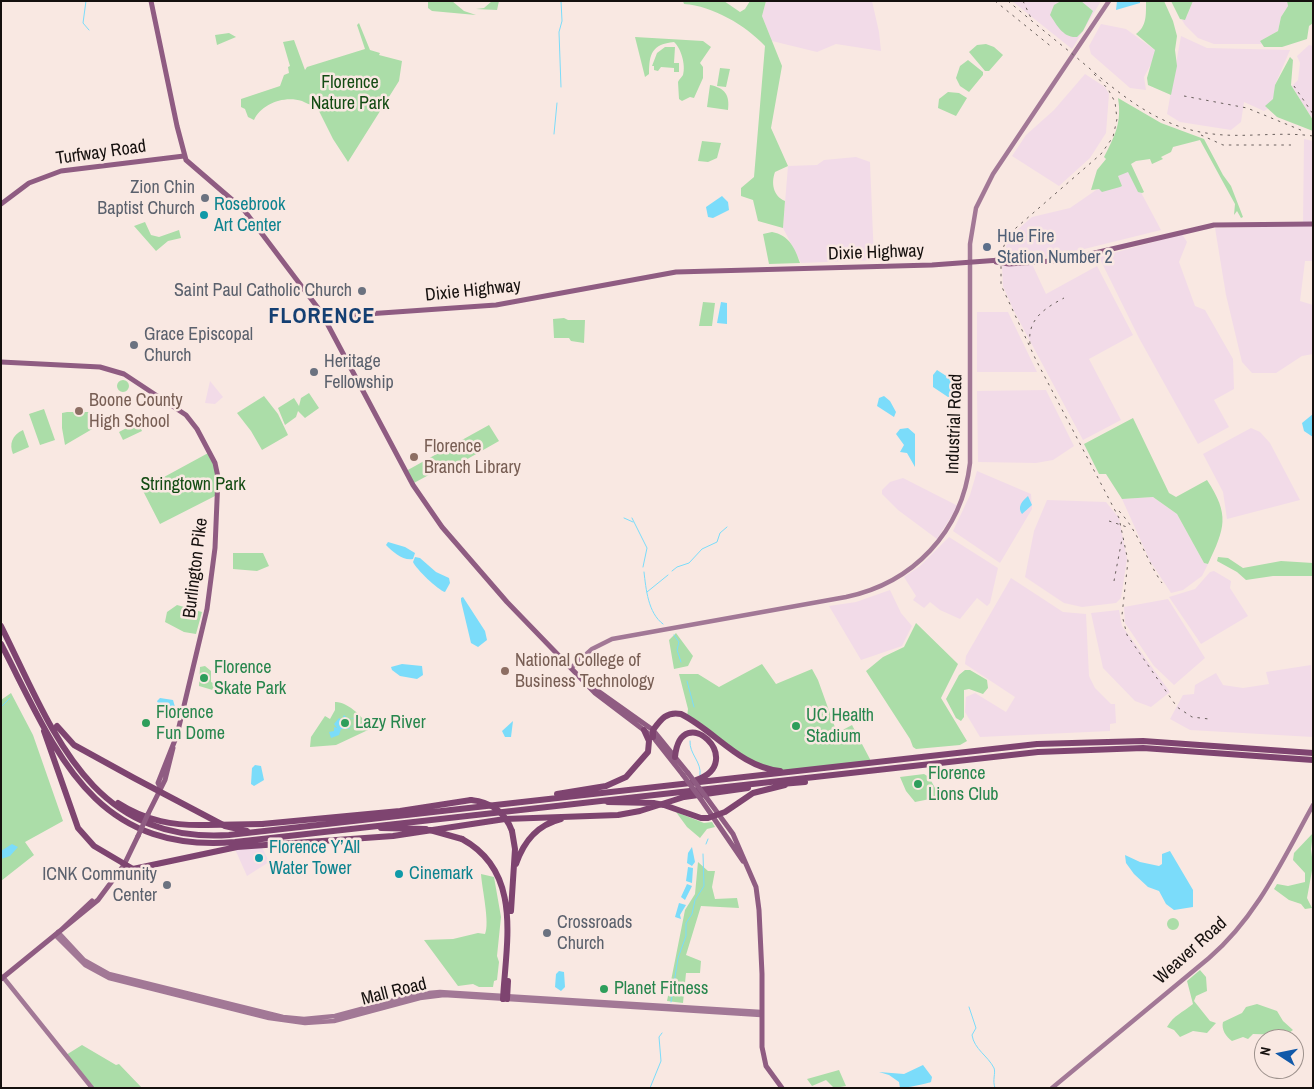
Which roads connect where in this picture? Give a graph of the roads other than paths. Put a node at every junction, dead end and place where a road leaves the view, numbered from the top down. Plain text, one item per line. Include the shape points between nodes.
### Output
1 (151, 1) edge
2 (1109, 1) edge
3 (184, 156) junction
4 (1, 204) edge
5 (1313, 224) edge
6 (970, 264) junction
7 (324, 317) junction
8 (1, 362) edge
9 (1, 626) edge
10 (1, 644) edge
11 (22, 667) junction
12 (571, 668) junction
13 (589, 685) junction
14 (44, 725) junction
15 (644, 730) junction
16 (653, 730) junction
17 (653, 737) junction
18 (1313, 753) edge
19 (675, 757) junction
20 (1313, 760) edge
21 (894, 768) junction
22 (793, 772) junction
23 (685, 774) junction
24 (87, 781) junction
25 (689, 783) junction
26 (791, 784) junction
27 (159, 789) junction
28 (602, 801) junction
29 (525, 802) junction
30 (1313, 805) edge
31 (596, 816) junction
32 (716, 816) junction
33 (372, 826) junction
34 (256, 832) junction
35 (124, 865) junction
36 (513, 875) junction
37 (58, 932) junction
38 (2, 978) edge
39 (505, 997) junction
40 (761, 1013) junction
41 (92, 1088) edge
42 (782, 1088) edge
43 (1052, 1088) edge

1 - 3 main road
2 - 6 main road, Industrial Road via 983,191 972,224
3 - 4 main road, Turfway Road via 57,172 29,183
3 - 7 main road via 193,168 244,210
5 - 6 main road, Dixie Highway via 1214,225 1065,260
6 - 7 main road, Dixie Highway via 676,272 496,305
6 - 12 main road, Industrial Road via 969,472 955,517 929,554 898,578 872,590 612,639 592,649
7 - 12 main road via 431,514 507,602
8 - 27 main road, Burlington Pike via 94,366 120,372 183,413 197,429 212,456 218,477 214,562 201,638 167,774
9 - 11 highway
10 - 14 highway
11 - 24 highway via 68,755
11 - 27 highway via 66,738
12 - 13 main road
13 - 15 main road via 605,702
13 - 16 main road
14 - 33 highway via 67,768 90,795 123,819 160,835 184,841 222,843
14 - 35 highway via 46,740 78,828 94,846
15 - 17 main road
15 - 29 highway via 649,741 648,752 622,779 602,787
16 - 17 highway
16 - 19 main road
16 - 22 highway via 665,716 682,714 751,763
17 - 23 main road
18 - 22 highway via 1174,742 1075,742
19 - 23 main road
19 - 25 highway via 678,741 689,733 703,736 713,746 716,756 712,769
20 - 21 highway via 1113,748 1038,752
21 - 26 highway
21 - 28 highway
22 - 25 highway
23 - 32 main road, bridge
24 - 34 highway via 125,812 164,829 210,836
24 - 36 highway, bridge via 122,806 174,825 262,824 400,811 471,800 485,803 504,816 512,831
25 - 29 highway
26 - 31 highway via 692,795 636,812
26 - 32 highway via 758,791
27 - 34 highway via 225,826
27 - 35 main road, Burlington Pike, bridge
28 - 32 highway, bridge via 653,803 701,818
28 - 33 highway
29 - 34 highway
30 - 43 main road, Weaver Road via 1257,904 1233,934 1209,958
31 - 35 highway via 505,819 393,836 228,848 133,869
31 - 36 highway via 560,820 538,829 525,843
32 - 40 main road via 756,887 762,974
33 - 39 highway, bridge via 448,833 462,839 488,861 499,876 508,916
35 - 37 main road, Burlington Pike via 86,911
36 - 39 highway
37 - 38 main road, Burlington Pike
37 - 39 main road, Mall Road via 84,960 109,974 295,1019 335,1016 424,993
38 - 41 main road
39 - 40 main road, Mall Road
40 - 42 main road via 766,1066

